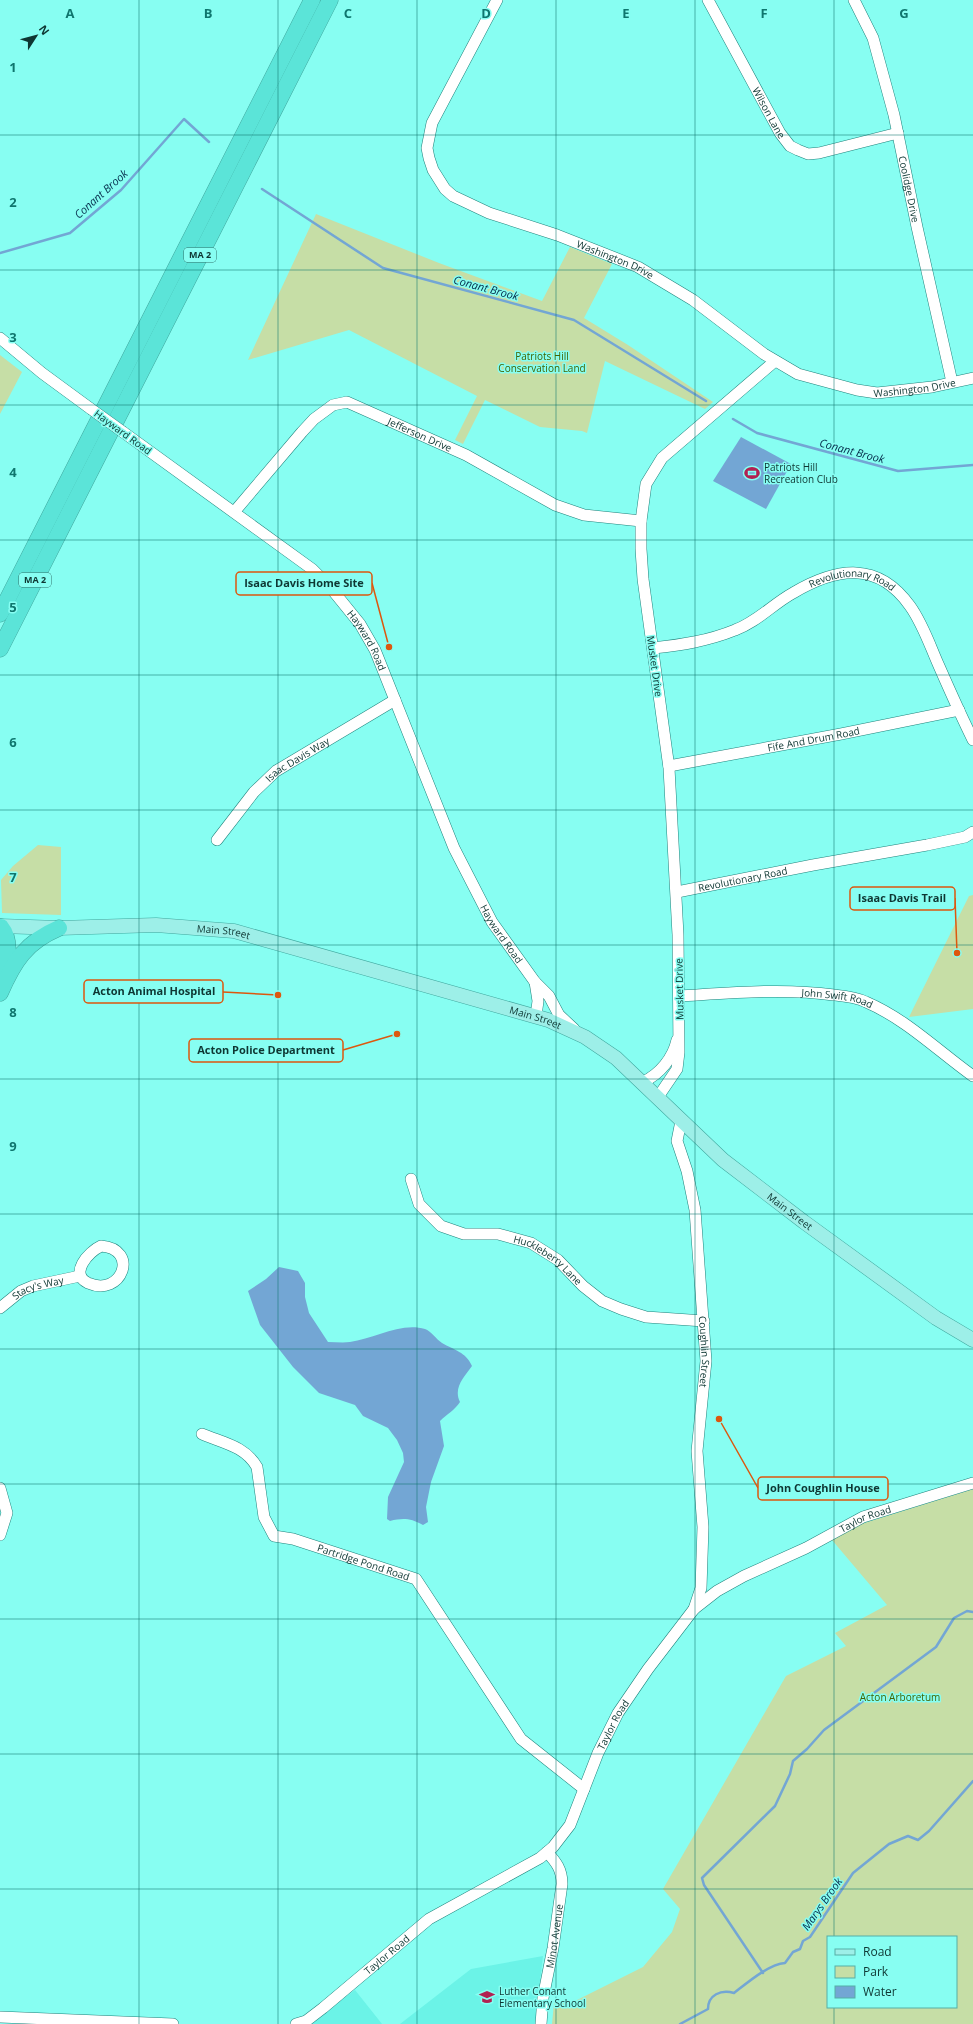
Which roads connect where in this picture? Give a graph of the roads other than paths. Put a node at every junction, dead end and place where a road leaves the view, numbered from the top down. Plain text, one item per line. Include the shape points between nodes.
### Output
1 (312, 0) edge
2 (330, 0) edge
3 (497, 0) edge
4 (708, 0) edge
5 (854, 0) edge
6 (898, 133) junction
7 (0, 338) edge
8 (775, 361) junction
9 (973, 378) edge
10 (952, 382) junction
11 (235, 512) junction
12 (641, 521) junction
13 (4, 604) edge
14 (0, 614) edge
15 (652, 648) junction
16 (0, 649) edge
17 (395, 700) junction
18 (958, 710) junction
19 (973, 740) edge
20 (669, 766) junction
21 (973, 832) edge
22 (217, 840) dead end
23 (676, 892) junction
24 (0, 927) edge
25 (59, 928) junction
26 (535, 982) junction
27 (0, 992) edge
28 (679, 996) junction
29 (552, 1003) junction
30 (542, 1018) junction
31 (680, 1027) junction
32 (585, 1037) junction
33 (973, 1076) edge
34 (644, 1082) junction
35 (658, 1097) junction
36 (681, 1121) junction
37 (410, 1179) dead end
38 (80, 1276) dead end
39 (0, 1308) edge
40 (704, 1321) junction
41 (973, 1340) edge
42 (202, 1434) dead end
43 (973, 1483) edge
44 (0, 1488) edge
45 (0, 1535) edge
46 (694, 1609) junction
47 (584, 1789) junction
48 (547, 1852) junction
49 (0, 2017) edge
50 (173, 2024) edge
51 (296, 2024) edge
52 (541, 2024) edge

1 - 13 highway, MA 2
2 - 16 highway, MA 2
3 - 8 street, Washington Drive via 432,123 427,148 433,170 445,189 472,206 557,235 638,267 693,300
4 - 6 street, Wilson Lane via 762,102 790,146 808,154 819,153
5 - 6 street, Coolidge Drive via 876,48
6 - 10 street, Coolidge Drive
7 - 11 street, Hayward Road, bridge via 42,373
8 - 10 street, Washington Drive via 798,374 877,393
8 - 12 street, Musket Drive via 662,458 646,484
9 - 10 street, Washington Drive
11 - 12 street, Jefferson Drive via 310,423 333,405 347,402 466,455 555,505 584,515
11 - 17 street, Hayward Road via 312,569 346,605 374,650
12 - 15 street, Musket Drive via 641,549
13 - 14 highway, MA 2
15 - 18 street, Revolutionary Road via 688,644 735,630 793,593 832,575 860,572 886,582 911,607 927,637
15 - 20 street, Musket Drive
17 - 22 street, Isaac Davis Way via 276,771 254,792
17 - 26 street, Hayward Road via 454,848 492,922
18 - 19 street, Revolutionary Road
18 - 20 street, Fife And Drum Road
20 - 23 street, Musket Drive
21 - 23 street, Revolutionary Road via 965,837 926,845
23 - 28 street, Musket Drive
24 - 25 main road, Main Street
24 - 27 highway via 7,939 7,957
25 - 27 highway via 37,939 24,950
25 - 30 main road, Main Street via 156,925 234,931
26 - 29 street, Hayward Road via 549,996
26 - 30 street, Hayward Road
28 - 31 street, Musket Drive
28 - 33 street, John Swift Road via 815,992 855,998 883,1010
29 - 30 street via 552,1016
29 - 32 street, Hayward Road via 559,1015
30 - 32 main road, Main Street
31 - 34 street, Musket Drive via 675,1046 665,1065
31 - 35 street, Musket Drive via 676,1069
32 - 34 main road, Main Street via 616,1058
34 - 35 main road, Main Street
35 - 36 main road, Main Street
36 - 40 street, Coughlin Street via 677,1141 688,1174 695,1210
36 - 41 main road, Main Street via 723,1160 804,1222 936,1318
37 - 40 street, Huckleberry Lane via 419,1204 441,1226 464,1234 498,1234 531,1243 558,1260 602,1301 621,1309 646,1317
38 - 39 street, Stacy's Way via 33,1286 21,1291
40 - 46 street, Coughlin Street via 706,1361 697,1451 703,1527 700,1588
42 - 47 street, Partridge Pond Road via 235,1446 246,1452 253,1460 257,1467 264,1517 274,1536 293,1539 416,1579 521,1739
43 - 46 street, Taylor Road via 863,1517 806,1548 744,1576 717,1591
44 - 45 street via 7,1513
46 - 47 street, Taylor Road via 618,1713
47 - 48 street, Taylor Road via 570,1825
48 - 51 street, Taylor Road via 430,1919 323,2008
48 - 52 street, Minot Avenue via 558,1865 562,1874 562,1884
49 - 50 street

